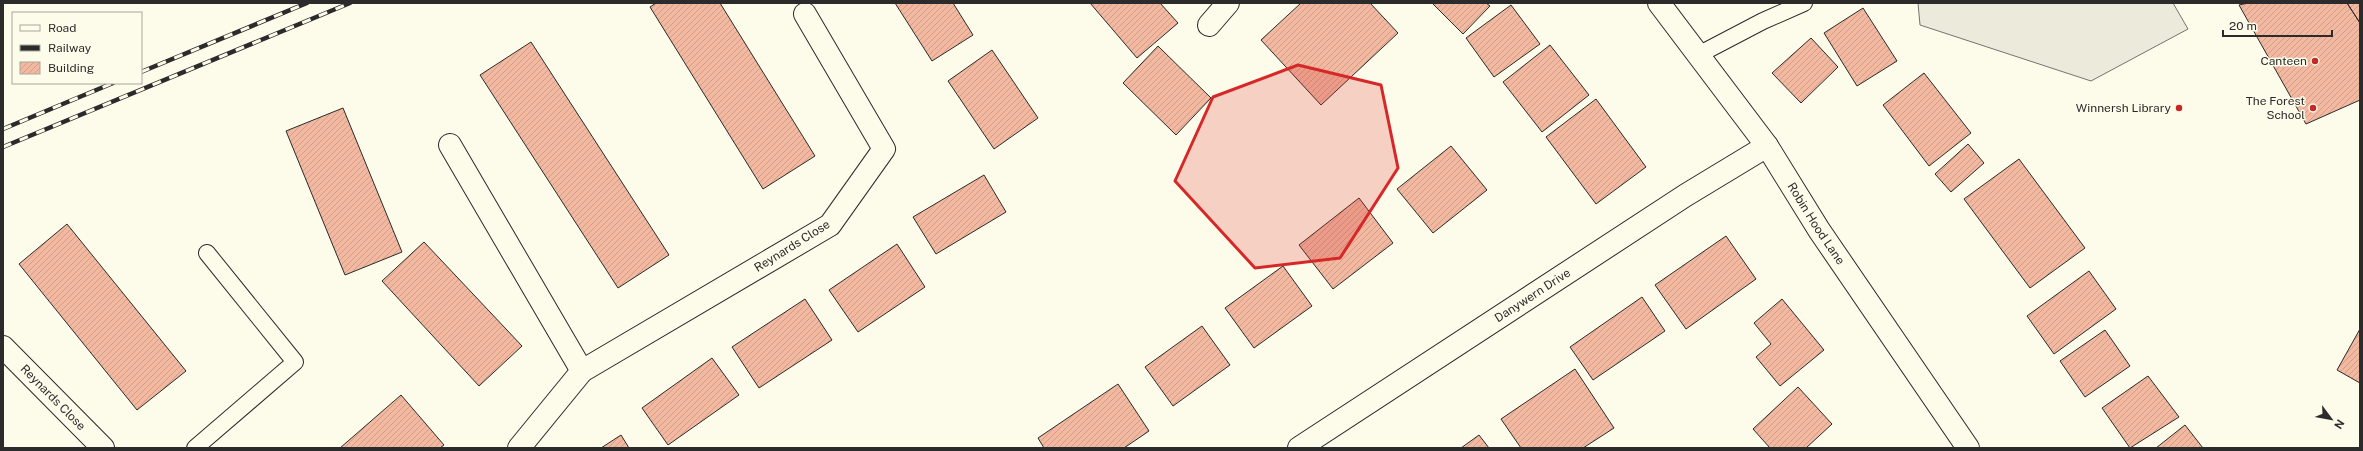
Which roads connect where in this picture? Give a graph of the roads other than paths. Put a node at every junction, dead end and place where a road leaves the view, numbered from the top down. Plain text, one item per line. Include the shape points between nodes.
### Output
1 (1659, 3) edge
2 (1804, 3) edge
3 (805, 14) dead end
4 (1698, 55) junction
5 (450, 145) dead end
6 (1767, 146) junction
7 (207, 253) dead end
8 (3, 346) edge
9 (582, 371) junction
10 (103, 448) edge
11 (195, 448) edge
12 (519, 448) edge
13 (1299, 448) edge
14 (1968, 448) edge

1 - 4 street, Robin Hood Lane
2 - 4 lane via 1763,20
3 - 9 street, Reynards Close via 884,148 830,225
4 - 6 street, Robin Hood Lane
5 - 9 street
6 - 13 street, Danywern Drive via 1686,195
6 - 14 street, Robin Hood Lane via 1819,230
7 - 11 lane via 295,362
8 - 10 street, Reynards Close
9 - 12 street, Reynards Close

